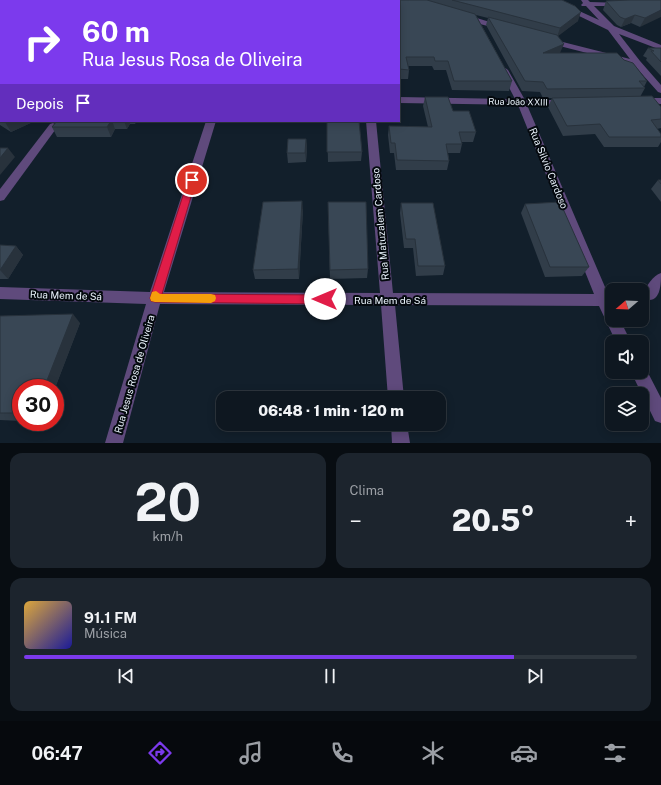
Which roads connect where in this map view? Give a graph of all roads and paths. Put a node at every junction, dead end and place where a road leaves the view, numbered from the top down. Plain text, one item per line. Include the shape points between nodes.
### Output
1 (549, 0) edge
2 (585, 2) edge
3 (632, 4) edge
4 (574, 10) junction
5 (459, 15) edge
6 (600, 17) junction
7 (478, 21) junction
8 (610, 28) junction
9 (508, 29) edge
10 (485, 34) edge
11 (539, 37) edge
12 (661, 41) edge
13 (661, 48) edge
14 (500, 62) edge
15 (637, 63) junction
16 (661, 90) edge
17 (400, 100) edge
18 (661, 101) edge
19 (576, 102) edge
20 (630, 102) edge
21 (522, 103) junction
22 (211, 122) edge
23 (371, 122) edge
24 (53, 126) edge
25 (0, 197) edge
26 (661, 278) edge
27 (0, 293) edge
28 (605, 294) edge
29 (651, 296) edge
30 (155, 298) junction
31 (386, 300) junction
32 (605, 301) edge
33 (643, 379) edge
34 (395, 391) edge
35 (661, 415) edge
36 (400, 431) edge
37 (114, 443) edge
38 (401, 443) edge

1 - 4 street
2 - 3 street
2 - 4 street
2 - 6 street
4 - 6 street
4 - 8 street
5 - 7 street
6 - 8 street
6 - 12 street
7 - 9 street
7 - 10 street
8 - 13 street
8 - 15 street
11 - 15 street
14 - 21 street, Rua Silvio Cardoso
15 - 16 street
17 - 21 street, Rua João XXIII
18 - 20 street
19 - 21 street, Rua João XXIII
21 - 28 street, Rua Silvio Cardoso
22 - 30 street, Rua Jesus Rosa de Oliveira
23 - 31 street, Rua Matuzalem Cardoso
24 - 25 street
26 - 29 street
27 - 30 street, Rua Mem de Sá
30 - 31 street, Rua Mem de Sá
30 - 37 street, Rua Jesus Rosa de Oliveira
31 - 32 street, Rua Mem de Sá
31 - 34 street, Rua Matuzalem Cardoso
33 - 35 street
36 - 38 street

